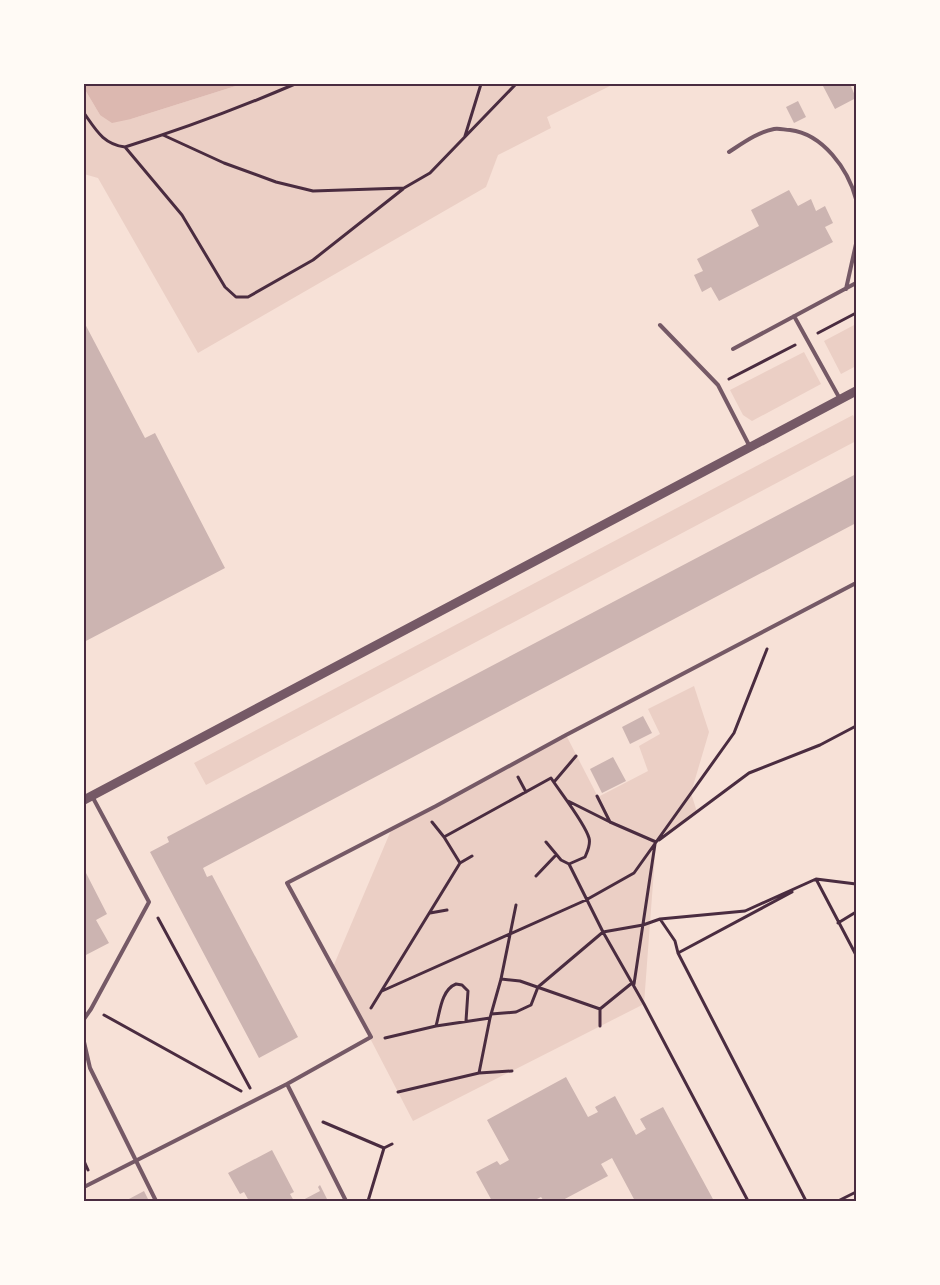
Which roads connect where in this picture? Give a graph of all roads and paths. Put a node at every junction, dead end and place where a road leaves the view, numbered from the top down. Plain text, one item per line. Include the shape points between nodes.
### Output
1 (295, 84) edge
2 (481, 84) edge
3 (516, 84) edge
4 (84, 113) edge
5 (163, 135) junction
6 (465, 138) junction
7 (125, 147) junction
8 (730, 152) dead end
9 (404, 188) junction
10 (856, 199) edge
11 (856, 244) edge
12 (856, 283) edge
13 (846, 289) junction
14 (856, 313) edge
15 (794, 316) junction
16 (660, 324) dead end
17 (807, 339) junction
18 (733, 349) dead end
19 (718, 385) junction
20 (855, 394) edge
21 (840, 399) junction
22 (750, 447) junction
23 (856, 583) edge
24 (768, 649) dead end
25 (856, 726) edge
26 (576, 756) dead end
27 (553, 782) junction
28 (597, 796) dead end
29 (88, 798) edge
30 (566, 800) junction
31 (610, 822) junction
32 (546, 842) dead end
33 (656, 842) junction
34 (556, 855) junction
35 (472, 856) dead end
36 (460, 863) junction
37 (569, 864) junction
38 (536, 876) dead end
39 (816, 879) junction
40 (856, 884) edge
41 (586, 900) junction
42 (149, 902) junction
43 (516, 904) dead end
44 (447, 910) dead end
45 (856, 912) edge
46 (430, 914) junction
47 (660, 919) junction
48 (838, 923) junction
49 (643, 925) junction
50 (603, 932) junction
51 (510, 933) junction
52 (678, 953) junction
53 (856, 954) edge
54 (501, 978) junction
55 (632, 984) junction
56 (538, 988) junction
57 (382, 991) junction
58 (91, 1009) junction
59 (600, 1009) junction
60 (490, 1016) junction
61 (84, 1019) edge
62 (362, 1021) junction
63 (466, 1021) junction
64 (436, 1026) junction
65 (600, 1026) dead end
66 (382, 1039) dead end
67 (84, 1042) edge
68 (512, 1071) dead end
69 (478, 1073) junction
70 (287, 1084) junction
71 (398, 1092) dead end
72 (257, 1099) junction
73 (301, 1113) junction
74 (392, 1144) dead end
75 (384, 1148) junction
76 (136, 1160) junction
77 (84, 1187) edge
78 (856, 1192) edge
79 (156, 1201) edge
80 (346, 1201) edge
81 (368, 1201) edge
82 (748, 1201) edge
83 (806, 1201) edge
84 (838, 1201) edge

1 - 5 path
2 - 6 path
3 - 6 path
4 - 7 path via 100,134 114,145
5 - 7 path
5 - 9 path via 276,182 313,191
6 - 9 path via 430,173
7 - 9 path via 182,215 225,288 236,297 248,297 313,260
8 - 10 lane via 751,138 776,128 800,131 820,142 843,169
11 - 13 lane
12 - 13 lane
13 - 15 lane
14 - 17 path
15 - 17 lane
15 - 18 lane
16 - 19 lane
17 - 19 path
17 - 21 lane
19 - 22 lane
20 - 21 street
21 - 22 street
22 - 29 street
23 - 62 lane via 287,883
24 - 33 path via 734,734
25 - 33 path via 820,745 749,773
26 - 27 path
27 - 30 path
27 - 36 path via 551,778 444,837
28 - 31 path
29 - 42 lane
30 - 31 path
30 - 37 path via 589,839 585,858
31 - 33 path
32 - 34 path
33 - 41 path via 634,873
33 - 49 path
34 - 37 path
34 - 38 path
35 - 36 path
36 - 46 path
37 - 41 path
39 - 40 path
39 - 47 path via 745,910
39 - 48 path
39 - 52 path
41 - 50 path
41 - 51 path
42 - 58 lane
42 - 72 path
43 - 51 path
44 - 46 path
45 - 48 path
46 - 57 path
47 - 49 path
47 - 52 path via 675,941
48 - 53 path
49 - 50 path
49 - 55 path
50 - 55 path
50 - 56 path
51 - 54 path
51 - 57 path
52 - 83 path
54 - 56 path
54 - 60 path
55 - 59 path
55 - 82 path
56 - 59 path
56 - 60 path via 531,1005 516,1012
57 - 62 path
58 - 61 lane
58 - 72 path
59 - 65 path
60 - 63 path
60 - 69 path
62 - 70 lane via 371,1037
63 - 64 path
63 - 64 path via 468,992 456,984 445,994
64 - 66 path
67 - 76 lane via 90,1068
68 - 69 path
69 - 71 path
70 - 72 lane
70 - 73 lane
72 - 76 lane
73 - 75 path
73 - 80 lane
74 - 75 path
75 - 81 path
76 - 77 lane
76 - 79 lane
78 - 84 path

